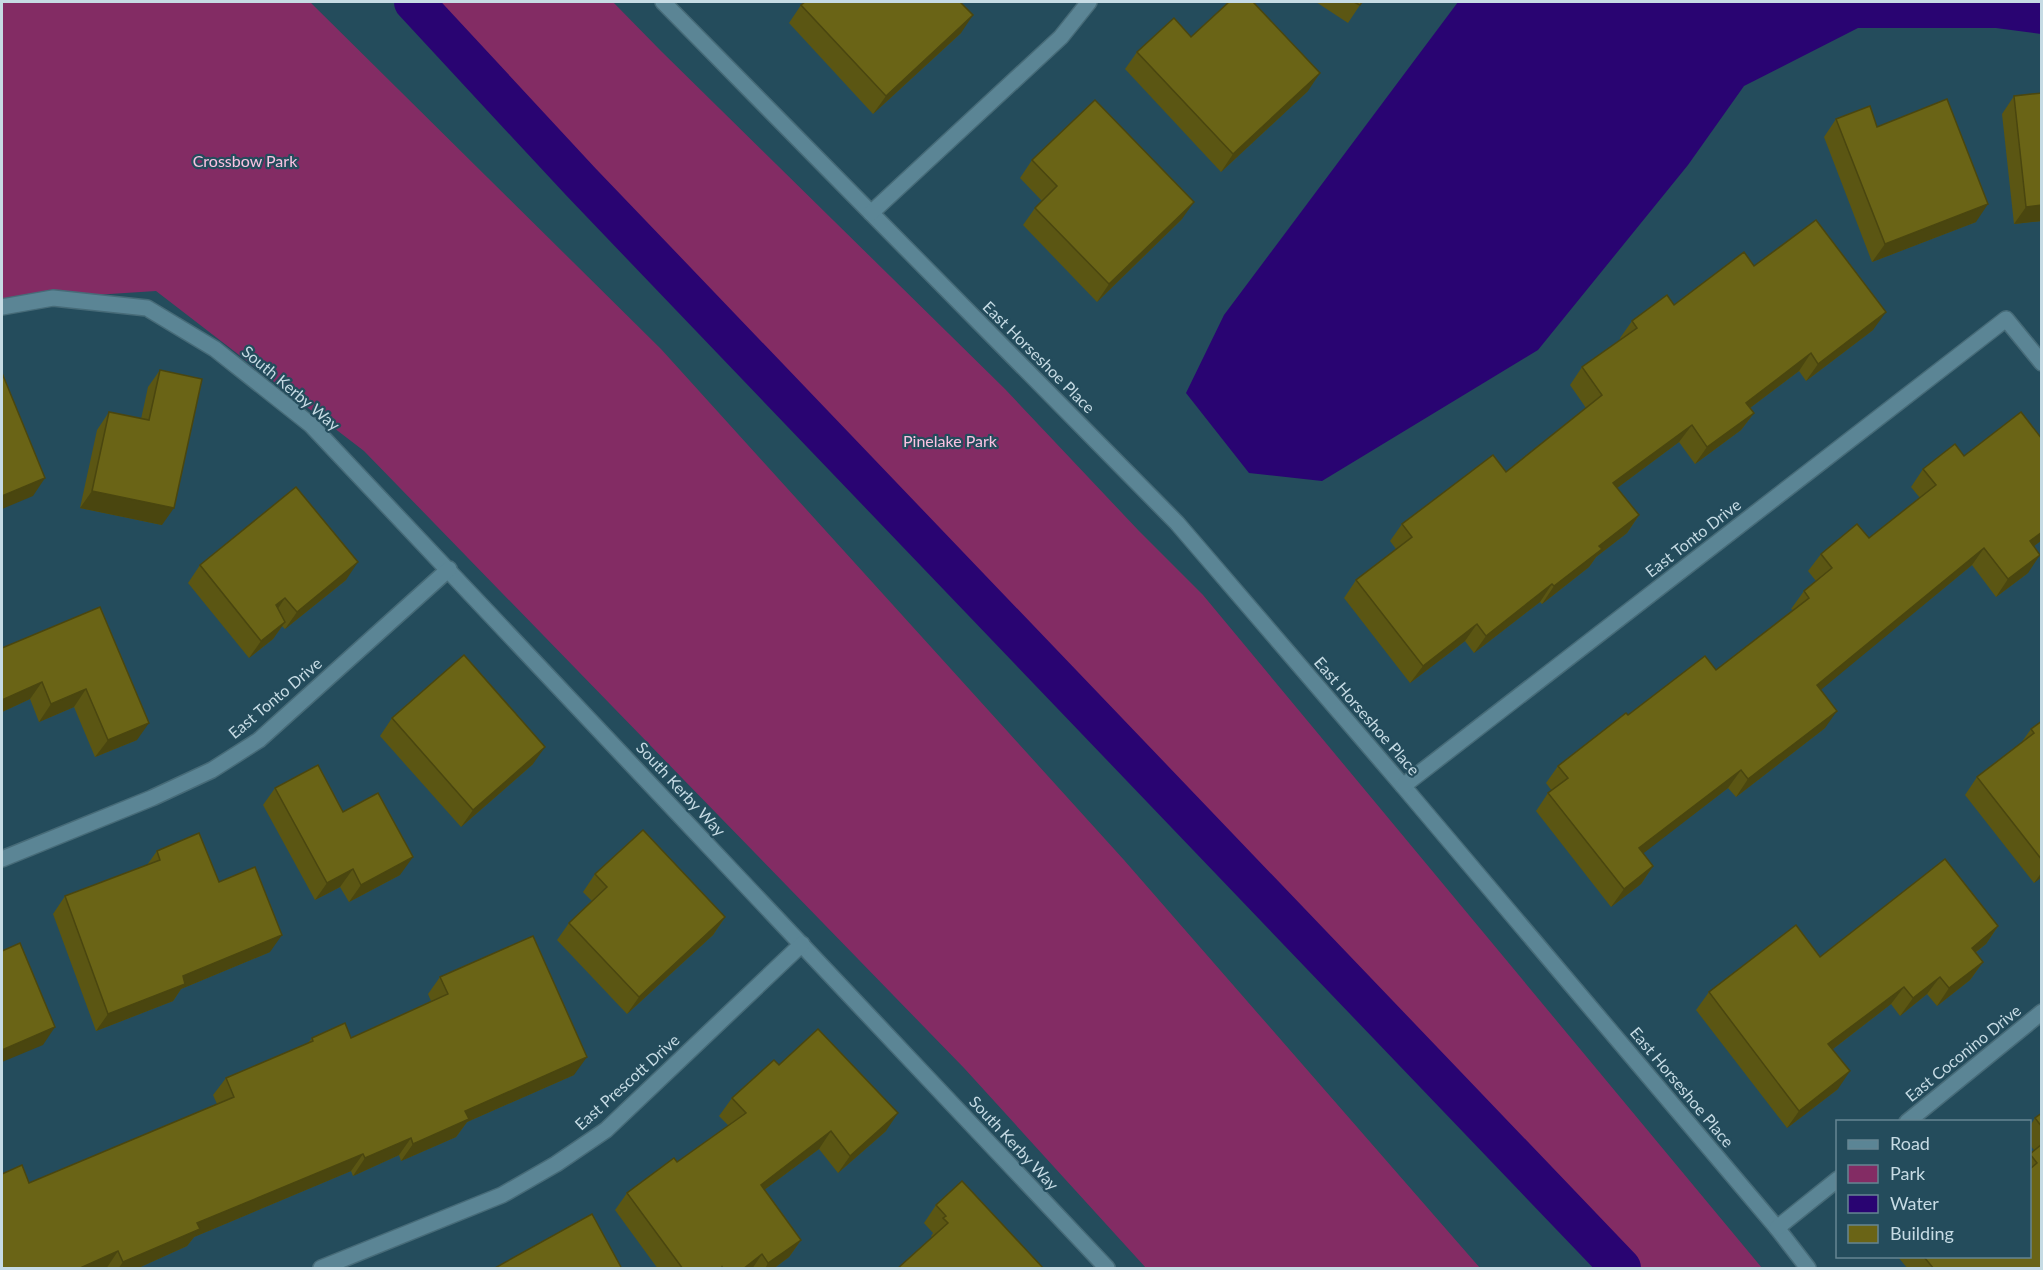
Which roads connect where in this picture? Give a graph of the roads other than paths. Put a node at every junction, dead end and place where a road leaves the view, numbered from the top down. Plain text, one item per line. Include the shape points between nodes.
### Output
1 (663, 2) edge
2 (1089, 2) edge
3 (872, 213) junction
4 (2, 308) edge
5 (2042, 363) edge
6 (449, 569) junction
7 (1403, 786) junction
8 (2, 859) edge
9 (801, 944) junction
10 (2042, 1012) edge
11 (1909, 1120) edge
12 (1836, 1181) edge
13 (1777, 1228) junction
14 (321, 1269) edge
15 (1107, 1269) edge
16 (1808, 1269) edge

1 - 3 street, East Horseshoe Place
2 - 3 street via 1061,37
3 - 7 street, East Horseshoe Place via 1177,524
4 - 6 street, South Kerby Way via 53,298 147,308 215,349 311,425
5 - 7 street, East Tonto Drive via 2006,319
6 - 8 street, East Tonto Drive via 259,740 222,764 152,798
6 - 9 street, South Kerby Way
7 - 13 street, East Horseshoe Place
9 - 14 street, East Prescott Drive via 606,1130 556,1164 502,1195
9 - 15 street, South Kerby Way
10 - 11 street, East Coconino Drive
12 - 13 street
13 - 16 street, East Horseshoe Place

